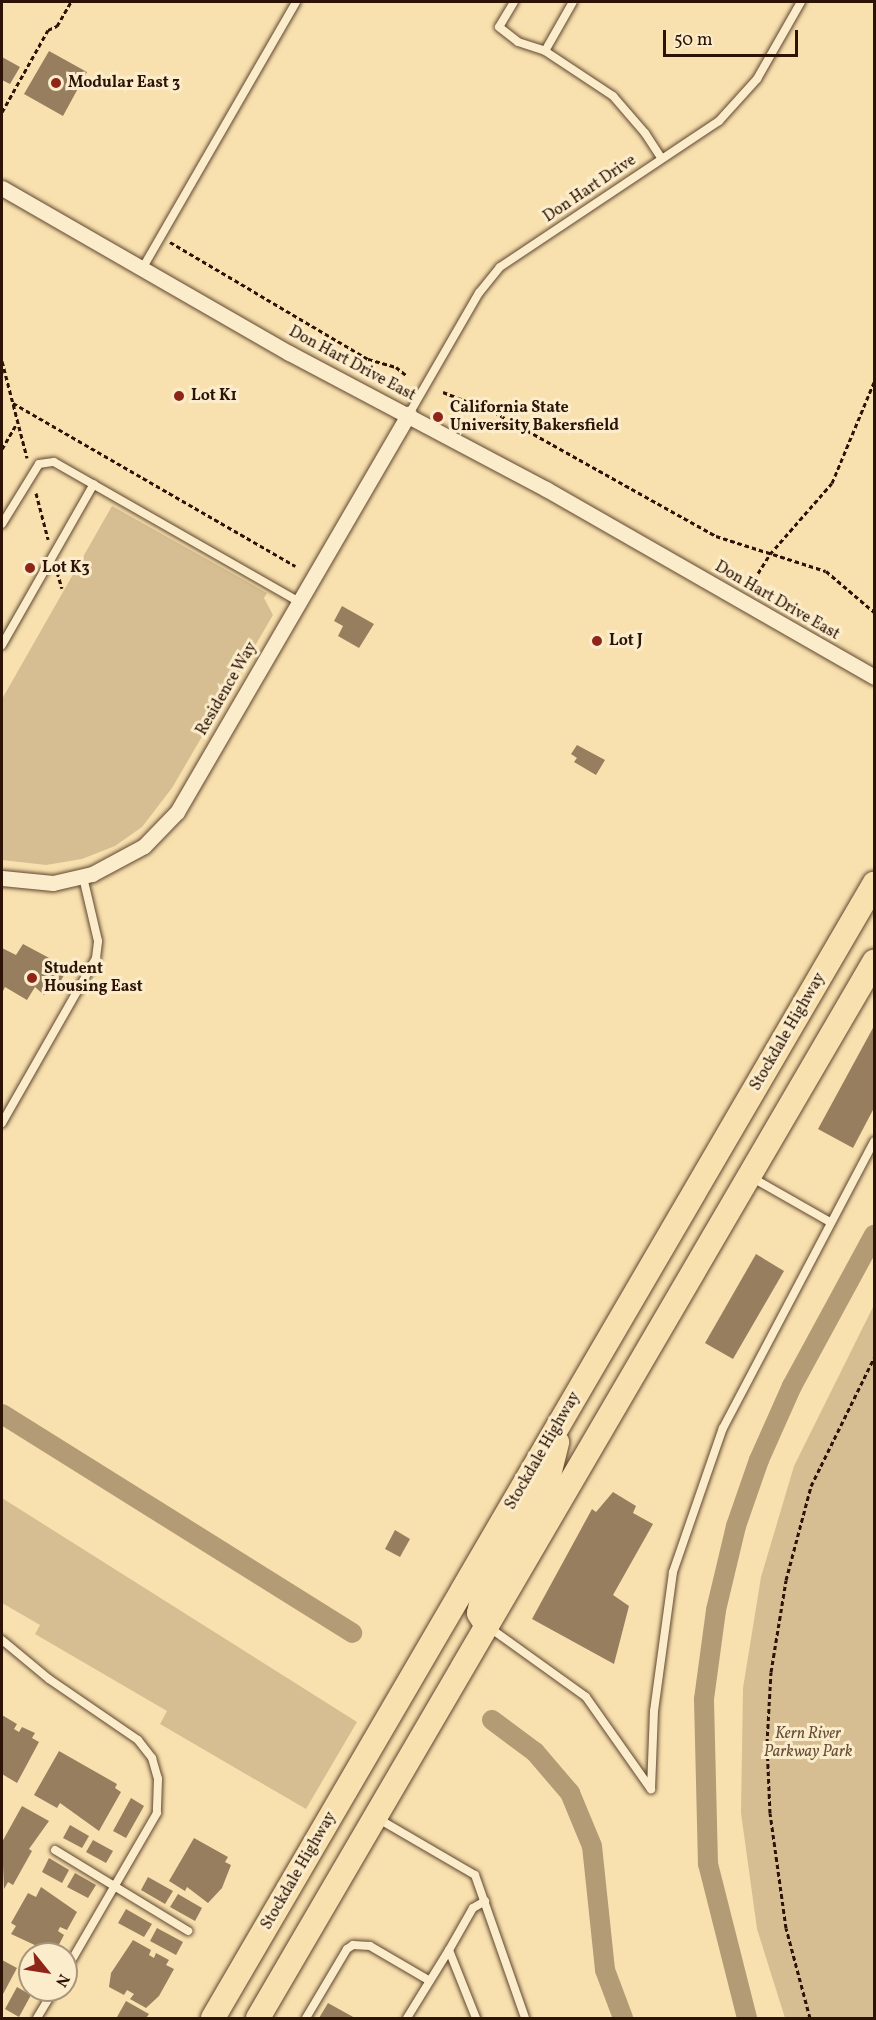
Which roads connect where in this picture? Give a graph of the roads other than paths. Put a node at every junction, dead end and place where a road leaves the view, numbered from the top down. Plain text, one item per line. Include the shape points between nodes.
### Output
1 (296, 2) edge
2 (514, 2) edge
3 (573, 2) edge
4 (801, 2) edge
5 (545, 51) junction
6 (661, 158) junction
7 (2, 188) edge
8 (142, 270) junction
9 (409, 414) junction
10 (94, 484) junction
11 (2, 524) edge
12 (298, 601) junction
13 (2, 645) edge
14 (874, 677) edge
15 (83, 877) junction
16 (2, 878) edge
17 (874, 884) edge
18 (874, 962) edge
19 (2, 1123) edge
20 (874, 1141) edge
21 (750, 1176) junction
22 (830, 1222) junction
23 (559, 1425) junction
24 (487, 1626) junction
25 (2, 1640) edge
26 (376, 1817) junction
27 (55, 1850) dead end
28 (115, 1886) junction
29 (485, 1901) junction
30 (188, 1931) dead end
31 (78, 1949) edge
32 (449, 1950) junction
33 (430, 1981) junction
34 (47, 2002) edge
35 (37, 2019) edge
36 (213, 2019) edge
37 (258, 2019) edge
38 (306, 2019) edge
39 (407, 2019) edge
40 (476, 2019) edge
41 (525, 2019) edge

1 - 8 lane
2 - 5 lane via 499,27 518,42
3 - 5 lane
4 - 6 lane, Don Hart Drive via 739,103 719,121
5 - 6 lane via 613,96
6 - 9 lane, Don Hart Drive via 500,267 479,292
7 - 8 street, Don Hart Drive East
8 - 9 street, Don Hart Drive East
9 - 12 street, Residence Way
9 - 14 street, Don Hart Drive East
10 - 11 lane via 54,462 39,464
10 - 12 lane
10 - 13 lane
12 - 15 street, Residence Way via 177,812 144,846
15 - 16 street, Residence Way via 53,882
15 - 19 lane via 98,941 96,958
17 - 23 main road, Stockdale Highway
18 - 21 main road
20 - 22 lane
21 - 22 lane
21 - 24 main road
22 - 24 lane via 723,1428 673,1572 654,1712 651,1789 586,1697
23 - 24 main road via 556,1456 548,1479 481,1601 479,1613
23 - 36 main road, Stockdale Highway
24 - 26 main road
25 - 28 lane via 49,1679 138,1740 152,1758 160,1794 157,1813
26 - 29 lane via 475,1875
26 - 37 main road
27 - 28 lane
28 - 30 lane
28 - 31 lane
29 - 32 lane via 473,1908
29 - 41 lane
32 - 33 lane
32 - 40 lane
33 - 38 lane via 370,1946 353,1945
33 - 39 lane
34 - 35 lane

